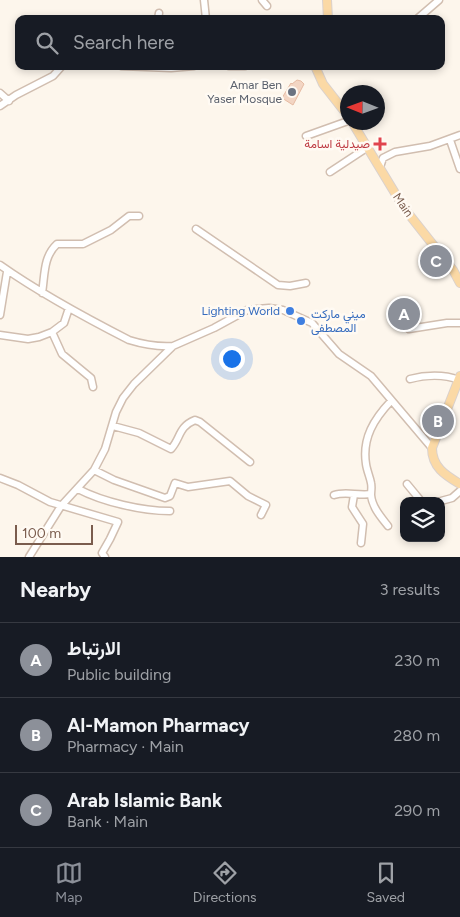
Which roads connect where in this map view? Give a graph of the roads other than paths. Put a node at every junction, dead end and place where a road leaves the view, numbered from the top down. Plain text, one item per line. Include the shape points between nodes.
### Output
1 (204, 0) edge
2 (262, 0) edge
3 (327, 0) edge
4 (439, 0) edge
5 (267, 6) dead end
6 (206, 15) edge
7 (328, 15) edge
8 (422, 15) edge
9 (58, 70) edge
10 (317, 70) edge
11 (0, 93) edge
12 (9, 100) junction
13 (0, 106) edge
14 (340, 106) edge
15 (340, 124) edge
16 (357, 130) edge
17 (460, 135) edge
18 (306, 136) dead end
19 (450, 140) junction
20 (368, 147) junction
21 (380, 167) junction
22 (460, 169) edge
23 (330, 172) dead end
24 (139, 216) dead end
25 (196, 229) dead end
26 (0, 265) edge
27 (7, 272) junction
28 (460, 282) edge
29 (306, 283) dead end
30 (42, 294) junction
31 (68, 308) junction
32 (0, 315) edge
33 (460, 324) edge
34 (409, 329) dead end
35 (52, 332) junction
36 (0, 335) edge
37 (173, 346) junction
38 (459, 378) edge
39 (410, 379) dead end
40 (93, 387) dead end
41 (391, 401) junction
42 (113, 426) junction
43 (432, 448) junction
44 (250, 462) dead end
45 (94, 470) junction
46 (0, 478) edge
47 (407, 484) dead end
48 (460, 484) edge
49 (78, 489) junction
50 (460, 491) edge
51 (371, 494) junction
52 (334, 495) dead end
53 (354, 495) junction
54 (418, 497) edge
55 (445, 500) edge
56 (61, 506) junction
57 (170, 512) dead end
58 (261, 515) dead end
59 (388, 526) dead end
60 (361, 543) dead end
61 (29, 557) edge
62 (105, 557) edge

1 - 6 street
2 - 5 street
3 - 7 main road
4 - 8 street
9 - 12 street
10 - 14 main road
11 - 12 street
12 - 13 street
15 - 18 street
16 - 20 main road, Main
17 - 19 street
19 - 21 street via 395,152 383,158
19 - 22 street
20 - 21 main road, Main
20 - 23 street
21 - 28 main road, Main via 404,208
24 - 30 street via 129,216 111,230 83,244 57,244 45,261
25 - 29 street via 278,285
26 - 27 street
27 - 30 street
27 - 32 street
30 - 31 street
31 - 35 street via 64,323
31 - 37 street via 137,342 158,347
33 - 34 street
35 - 36 street via 28,339
35 - 40 street via 62,354 91,378
37 - 41 street via 247,310 283,310 312,323 339,354 371,376
37 - 42 street via 123,398
38 - 39 street via 421,376
38 - 43 main road
41 - 43 street
41 - 51 street via 378,415 368,434 366,463
42 - 44 street via 139,433 170,448 182,428 195,420
42 - 45 street
43 - 48 main road via 438,468
45 - 49 street
45 - 58 street via 165,498 170,496 175,483 188,487 230,481 266,505
46 - 56 street
47 - 54 street
49 - 56 street
49 - 57 street via 108,501
50 - 55 street
51 - 53 street
51 - 59 street via 373,504
52 - 53 street
53 - 60 street via 352,507 363,524
56 - 61 street
56 - 62 street via 118,522 102,553

